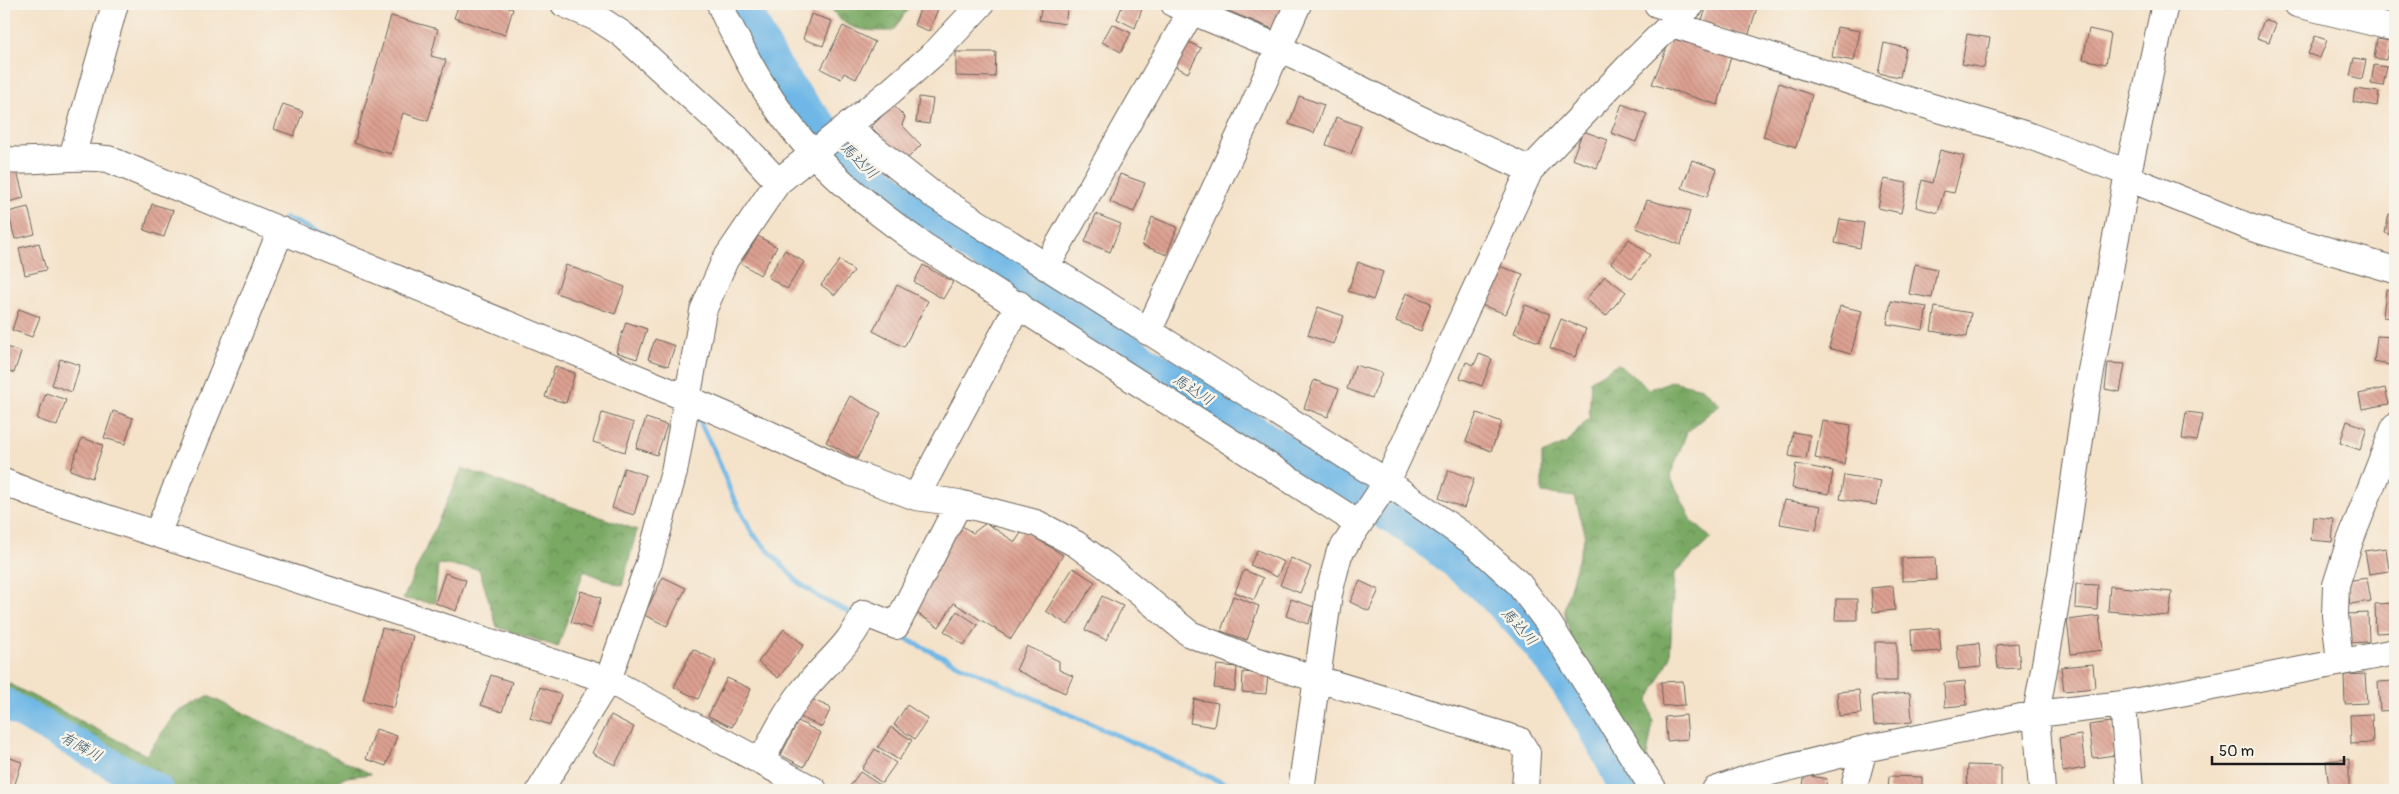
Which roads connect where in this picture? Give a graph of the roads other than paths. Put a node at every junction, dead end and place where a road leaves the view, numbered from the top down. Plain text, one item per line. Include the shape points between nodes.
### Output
1 (115, 4) edge
2 (564, 4) edge
3 (720, 4) edge
4 (981, 4) edge
5 (1298, 4) edge
6 (2164, 4) edge
7 (2297, 4) edge
8 (1183, 8) edge
9 (1676, 11) edge
10 (2395, 28) edge
11 (1278, 47) junction
12 (850, 123) junction
13 (74, 149) junction
14 (815, 151) junction
15 (4, 160) edge
16 (1530, 170) junction
17 (2128, 175) junction
18 (778, 182) junction
19 (281, 230) junction
20 (1046, 267) junction
21 (2395, 270) edge
22 (1019, 304) junction
23 (1148, 332) junction
24 (686, 398) junction
25 (2395, 426) edge
26 (4, 482) edge
27 (1387, 482) junction
28 (916, 497) junction
29 (958, 503) junction
30 (1359, 524) junction
31 (157, 534) junction
32 (2395, 652) edge
33 (2340, 662) junction
34 (1317, 678) junction
35 (608, 680) junction
36 (2123, 704) junction
37 (2036, 714) junction
38 (1864, 749) junction
39 (761, 762) junction
40 (540, 790) edge
41 (814, 790) edge
42 (1302, 790) edge
43 (1525, 790) edge
44 (1654, 790) edge
45 (1715, 790) edge
46 (1853, 790) edge
47 (2042, 790) edge
48 (2130, 790) edge

1 - 13 street
2 - 18 street via 599,19 622,34 738,139
3 - 14 street via 761,84 790,128
4 - 12 street via 938,50
5 - 11 street
6 - 17 street
7 - 10 street
8 - 11 street
8 - 20 street
9 - 16 street via 1632,63
9 - 17 street via 1905,99 2027,135
11 - 16 street
11 - 23 street
12 - 14 street
12 - 20 street via 861,138 932,194
13 - 15 street via 35,160
13 - 19 street via 108,159
14 - 18 street
14 - 22 street via 845,186 884,218
16 - 27 street
17 - 21 street via 2252,228
17 - 37 street via 2085,403 2061,575
18 - 24 street via 725,260 703,311
19 - 24 street
19 - 31 street
20 - 23 street
22 - 28 street
22 - 30 street
23 - 27 street
24 - 28 street via 847,471
24 - 35 street via 674,472 649,563
25 - 33 street via 2336,585 2335,615
26 - 31 street
27 - 30 street
27 - 44 street via 1474,543 1518,583 1582,675
28 - 29 street
29 - 34 street via 1036,523 1076,544 1190,634 1256,660
29 - 39 street via 896,626 861,620 801,692
30 - 34 street via 1340,554 1329,594
31 - 35 street
32 - 33 street
33 - 36 street
34 - 42 street
34 - 43 street via 1519,740 1526,753
35 - 39 street
35 - 40 street
36 - 37 street
36 - 48 street
37 - 38 street
37 - 47 street
38 - 45 street via 1755,776
38 - 46 street
39 - 41 street

